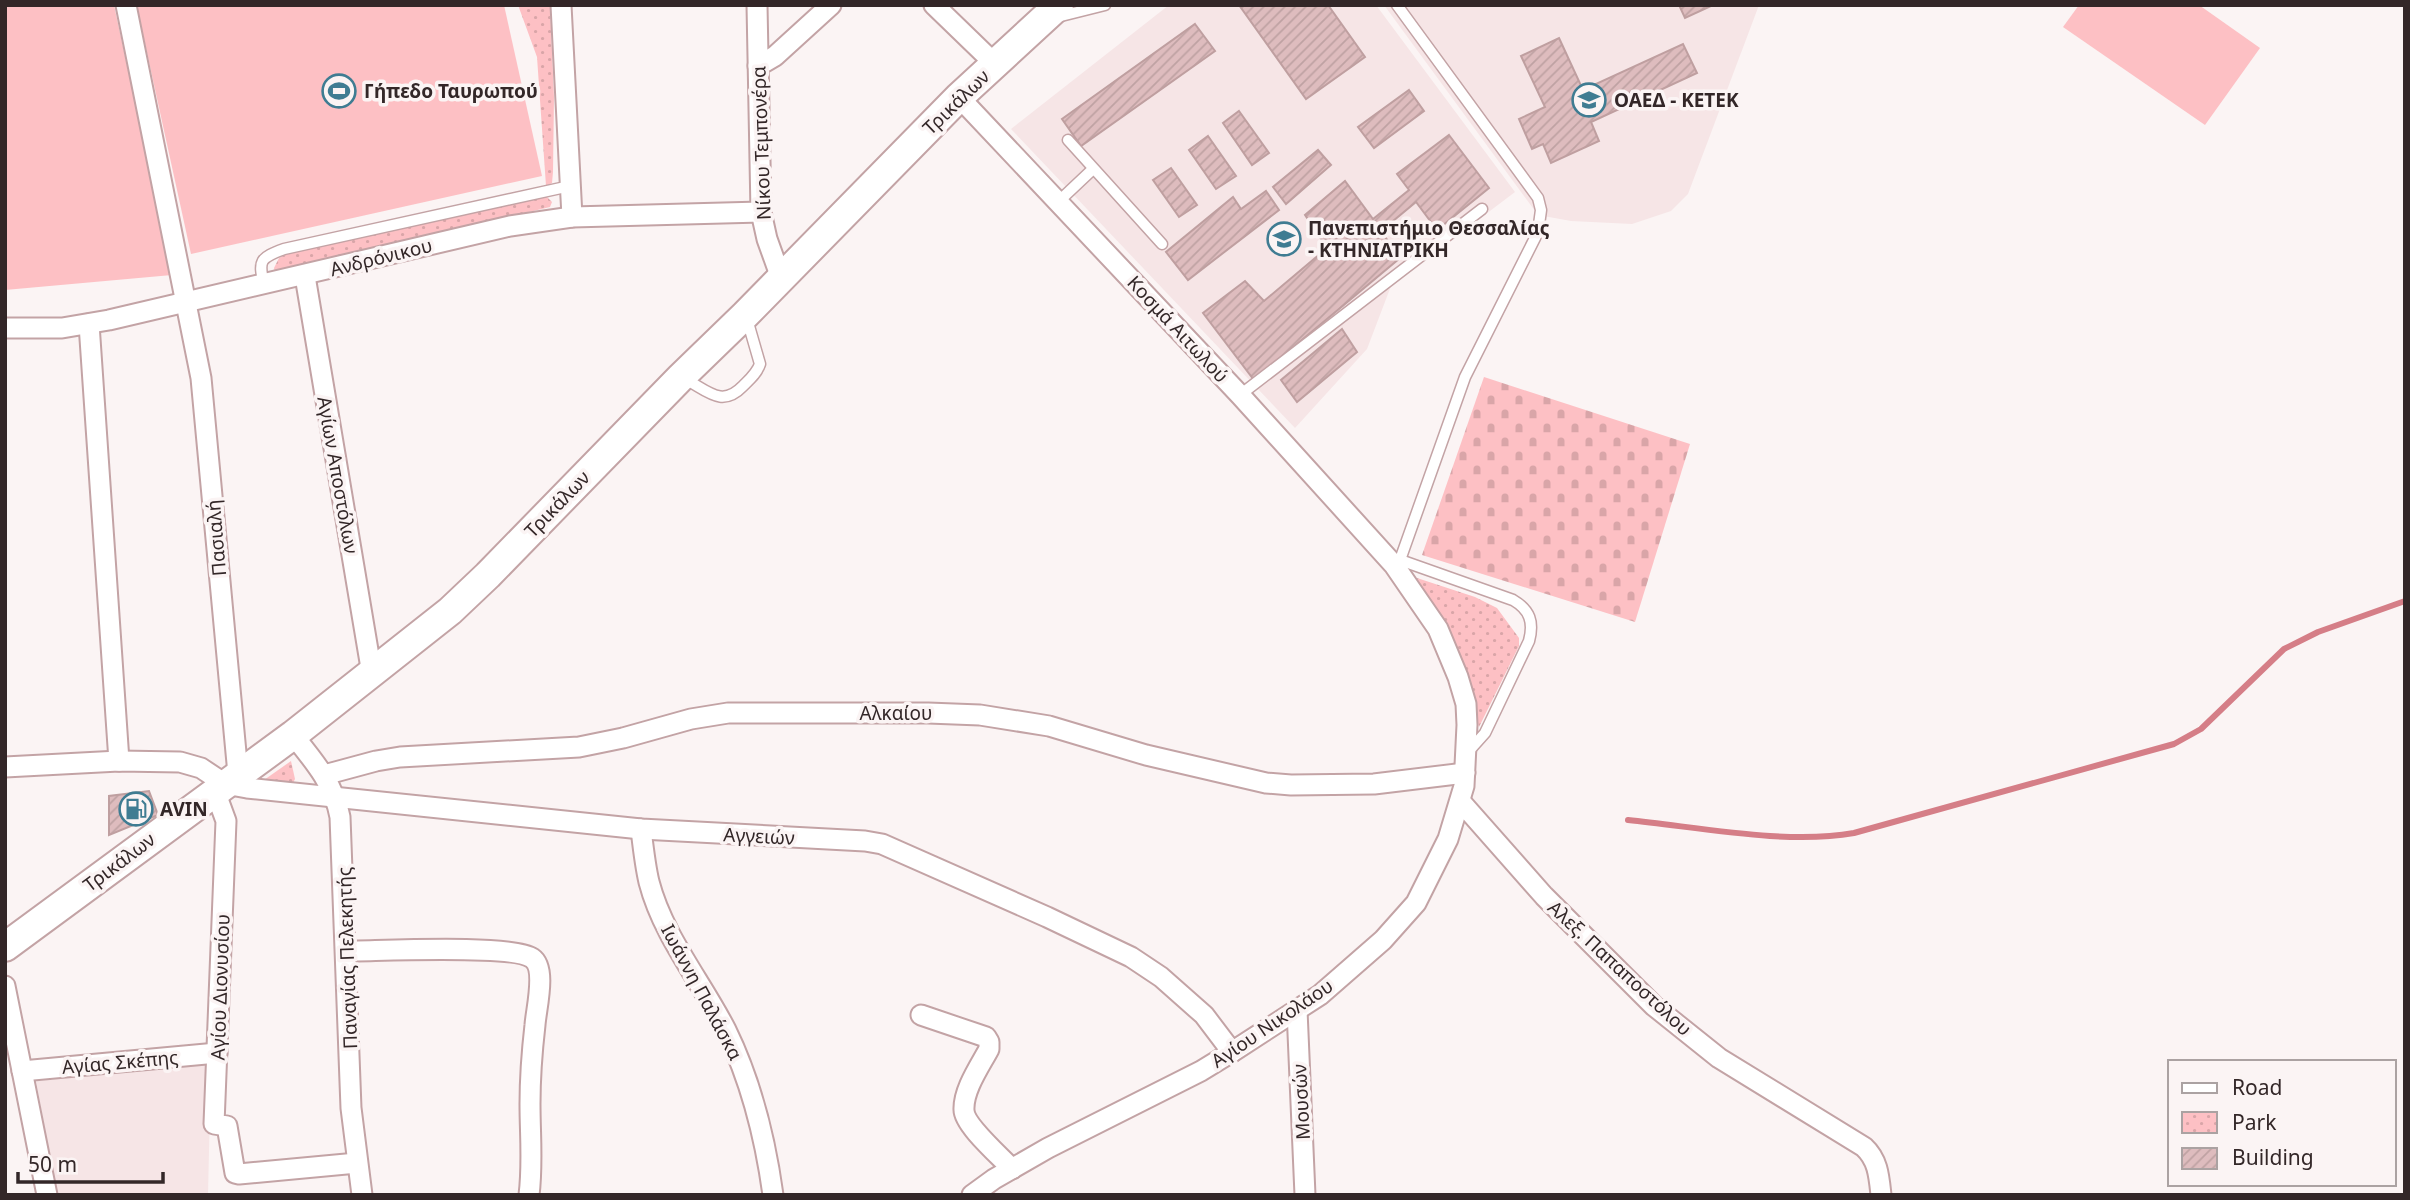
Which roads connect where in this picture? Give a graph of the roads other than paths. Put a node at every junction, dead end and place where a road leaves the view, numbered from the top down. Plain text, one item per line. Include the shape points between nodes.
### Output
1 (126, 5) edge
2 (561, 5) edge
3 (757, 5) edge
4 (831, 5) edge
5 (934, 5) edge
6 (1105, 5) edge
7 (1397, 5) edge
8 (1051, 13) edge
9 (995, 64) junction
10 (758, 66) junction
11 (959, 97) junction
12 (1068, 140) dead end
13 (1093, 169) junction
14 (570, 186) junction
15 (1058, 202) junction
16 (1482, 209) dead end
17 (761, 212) junction
18 (572, 217) junction
19 (1162, 244) dead end
20 (305, 276) junction
21 (781, 278) junction
22 (264, 285) junction
23 (187, 303) junction
24 (745, 316) junction
25 (89, 324) junction
26 (5, 328) edge
27 (681, 377) junction
28 (1240, 395) junction
29 (1397, 562) junction
30 (372, 674) junction
31 (293, 735) junction
32 (1467, 752) junction
33 (119, 761) junction
34 (5, 767) edge
35 (1465, 773) junction
36 (324, 775) junction
37 (226, 783) junction
38 (335, 797) junction
39 (1461, 802) junction
40 (641, 829) junction
41 (5, 947) edge
42 (347, 951) junction
43 (5, 986) edge
44 (1297, 1010) junction
45 (921, 1015) dead end
46 (1232, 1052) junction
47 (217, 1053) junction
48 (23, 1071) junction
49 (357, 1163) junction
50 (1012, 1169) junction
51 (47, 1195) edge
52 (362, 1195) edge
53 (529, 1195) edge
54 (773, 1195) edge
55 (972, 1195) edge
56 (1306, 1195) edge
57 (1881, 1195) edge

1 - 23 street, Πασιαλή
2 - 14 street
3 - 10 street, Νίκου Τεμπονέρα
4 - 10 street
5 - 9 street
6 - 8 lane
7 - 29 lane via 1538,198 1541,210 1538,232 1465,377
8 - 9 main road, Τρικάλων
9 - 11 main road, Τρικάλων
10 - 17 street, Νίκου Τεμπονέρα
11 - 15 street, Κοσμά Αιτωλού
11 - 21 main road, Τρικάλων
12 - 13 lane
13 - 15 lane
13 - 19 lane
14 - 18 street
14 - 22 lane via 284,249 262,260
15 - 28 street, Κοσμά Αιτωλού
16 - 28 lane
17 - 18 street, Ανδρόνικου
17 - 21 street, Νίκου Τεμπονέρα
18 - 20 street, Ανδρόνικου via 499,228
20 - 22 street, Ανδρόνικου
20 - 30 street, Αγίων Αποστόλων
21 - 24 main road, Τρικάλων
22 - 23 street, Ανδρόνικου
23 - 25 street, Ανδρόνικου
23 - 37 street, Πασιαλή via 201,378
24 - 27 main road, Τρικάλων
24 - 27 lane via 760,364 734,395 721,398
25 - 26 street, Ανδρόνικου
25 - 33 street
27 - 30 main road, Τρικάλων via 488,575
28 - 29 street, Κοσμά Αιτωλού
29 - 32 street, Αγίου Νικολάου via 1438,629 1458,677 1466,704
29 - 32 lane via 1513,600 1530,616 1529,641 1485,733
30 - 31 main road, Τρικάλων
31 - 36 street, Παναγίας Πελεκητής
31 - 37 main road, Τρικάλων
32 - 35 street, Αγίου Νικολάου
33 - 34 street
33 - 37 street via 187,763
35 - 36 street, Αλκαίου via 1374,783 1266,783 1005,718 751,712 691,719 579,747 400,757
35 - 39 street, Αγίου Νικολάου
36 - 38 street, Παναγίας Πελεκητής
37 - 38 street, Αγγειών
37 - 41 main road, Τρικάλων
37 - 47 street, Αγίου Διονυσίου
38 - 40 street, Αγγειών
38 - 42 street, Παναγίας Πελεκητής via 343,839
39 - 44 street, Αγίου Νικολάου via 1416,903 1382,940
39 - 57 street, Αλεξ. Παπαποστόλου via 1544,896 1654,1006 1719,1058 1864,1146 1877,1165
40 - 46 street, Αγγειών via 865,841 894,848 1131,957 1204,1015
40 - 54 street, Ιωάννη Παλάσκα via 649,883 661,915 727,1032 756,1102
42 - 49 street, Παναγίας Πελεκητής
42 - 53 street via 487,951 531,957 537,963 540,980 531,1061
43 - 48 street
44 - 46 street, Αγίου Νικολάου
44 - 56 street, Μουσών
45 - 50 street via 986,1037 989,1042 964,1111 969,1125
46 - 50 street, Αγίου Νικολάου
47 - 48 street, Αγίας Σκέπης
47 - 49 street, Αγίου Διονυσίου via 214,1124 227,1126 235,1173
48 - 51 street
49 - 52 street, Παναγίας Πελεκητής
50 - 55 street, Αγίου Νικολάου

